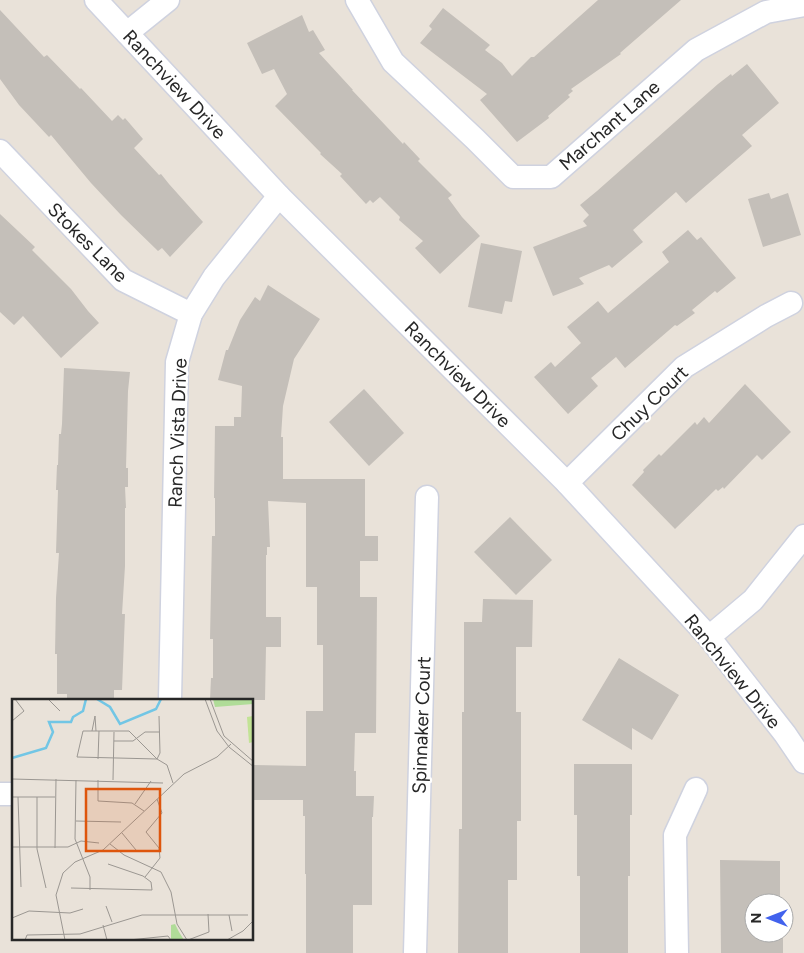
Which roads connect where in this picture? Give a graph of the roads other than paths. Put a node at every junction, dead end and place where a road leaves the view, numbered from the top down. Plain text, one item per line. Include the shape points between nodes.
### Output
1 (96, 0) edge
2 (168, 0) edge
3 (357, 0) edge
4 (804, 5) edge
5 (127, 33) junction
6 (0, 151) edge
7 (279, 196) junction
8 (791, 303) dead end
9 (191, 314) junction
10 (567, 483) junction
11 (427, 497) dead end
12 (804, 536) edge
13 (709, 637) junction
14 (170, 699) edge
15 (804, 762) edge
16 (696, 789) dead end
17 (415, 953) edge
18 (677, 953) edge

1 - 5 street, Ranchview Drive
2 - 5 street
3 - 4 street, Marchant Lane via 393,62 513,176 551,176 696,50 766,12
5 - 7 street, Ranchview Drive
6 - 9 street, Stokes Lane via 123,280
7 - 9 street, Ranch Vista Drive via 214,277
7 - 10 street, Ranchview Drive
8 - 10 street, Chuy Court via 684,367
9 - 14 street, Ranch Vista Drive via 177,362
10 - 13 street, Ranchview Drive
11 - 17 street, Spinnaker Court
12 - 13 street via 754,600
13 - 15 street, Ranchview Drive
16 - 18 street via 675,835

